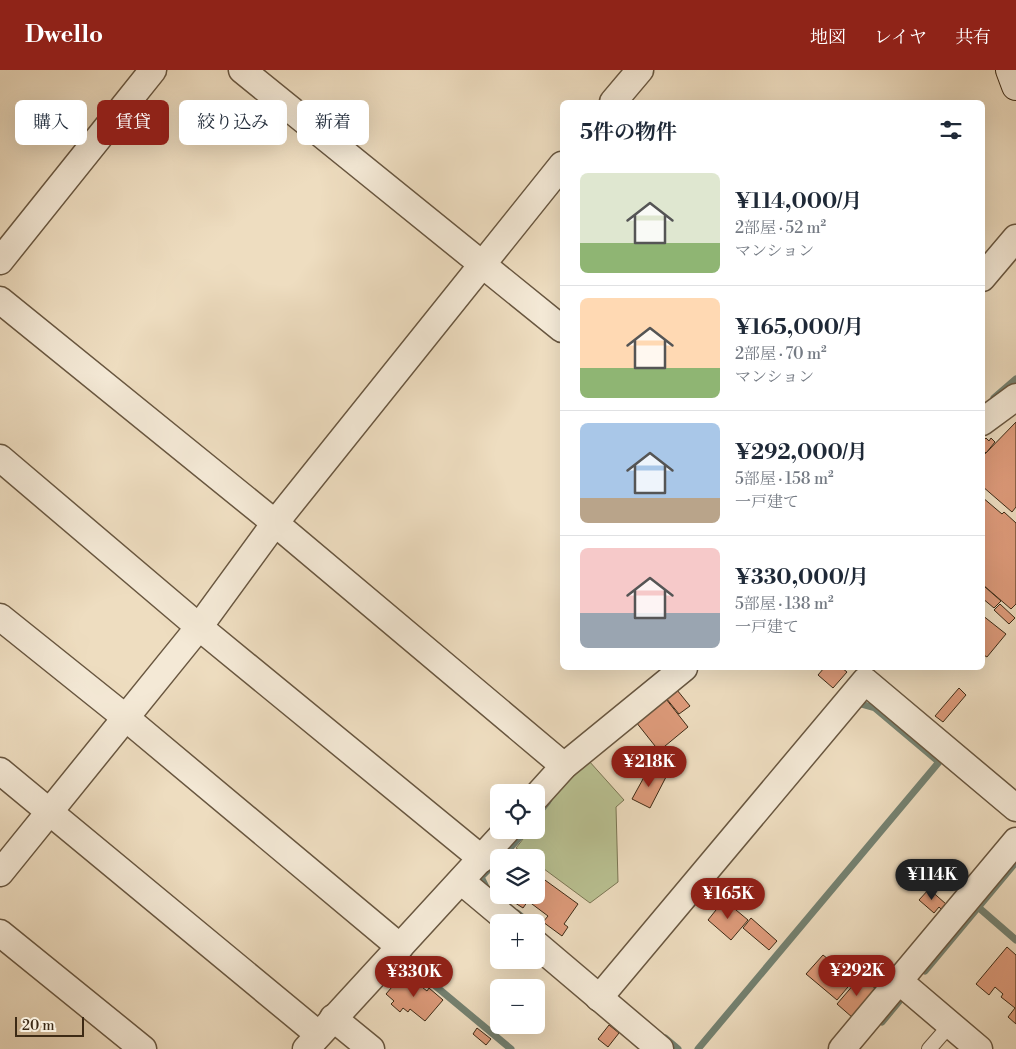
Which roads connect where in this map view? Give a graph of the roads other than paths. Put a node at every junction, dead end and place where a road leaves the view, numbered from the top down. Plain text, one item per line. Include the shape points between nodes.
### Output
1 (153, 70) edge
2 (242, 70) edge
3 (640, 70) edge
4 (1010, 70) edge
5 (1016, 86) edge
6 (615, 100) edge
7 (560, 167) edge
8 (1016, 238) edge
9 (0, 261) edge
10 (481, 264) junction
11 (985, 274) edge
12 (0, 300) edge
13 (560, 327) edge
14 (1016, 396) edge
15 (985, 420) edge
16 (0, 458) edge
17 (275, 523) junction
18 (0, 617) edge
19 (199, 627) junction
20 (682, 670) edge
21 (126, 718) junction
22 (564, 766) junction
23 (0, 771) edge
24 (545, 787) edge
25 (1016, 808) edge
26 (50, 812) junction
27 (499, 839) edge
28 (1016, 841) edge
29 (482, 859) junction
30 (0, 873) edge
31 (461, 881) junction
32 (500, 914) edge
33 (0, 933) edge
34 (400, 947) junction
35 (545, 952) edge
36 (899, 981) junction
37 (600, 998) junction
38 (950, 1024) junction
39 (319, 1034) edge
40 (143, 1049) edge
41 (370, 1049) edge
42 (660, 1049) edge
43 (842, 1049) edge
44 (929, 1049) edge
45 (979, 1049) edge

1 - 9 street
2 - 10 street
3 - 6 street
4 - 5 main road
7 - 10 street
8 - 11 street
10 - 13 street
10 - 17 street
12 - 17 street
14 - 15 street
16 - 19 street
17 - 19 street
17 - 22 street
18 - 21 street
19 - 21 street
19 - 29 street
20 - 22 street
21 - 26 street
21 - 34 street
22 - 24 street
23 - 26 street
25 - 37 street via 865,681
26 - 30 street
26 - 39 street
27 - 29 street
28 - 36 street
29 - 31 street
31 - 32 street
31 - 34 street
33 - 40 street
34 - 39 street
35 - 37 street
36 - 38 street
36 - 43 street
37 - 42 street
38 - 44 lane
38 - 45 street
39 - 41 street

